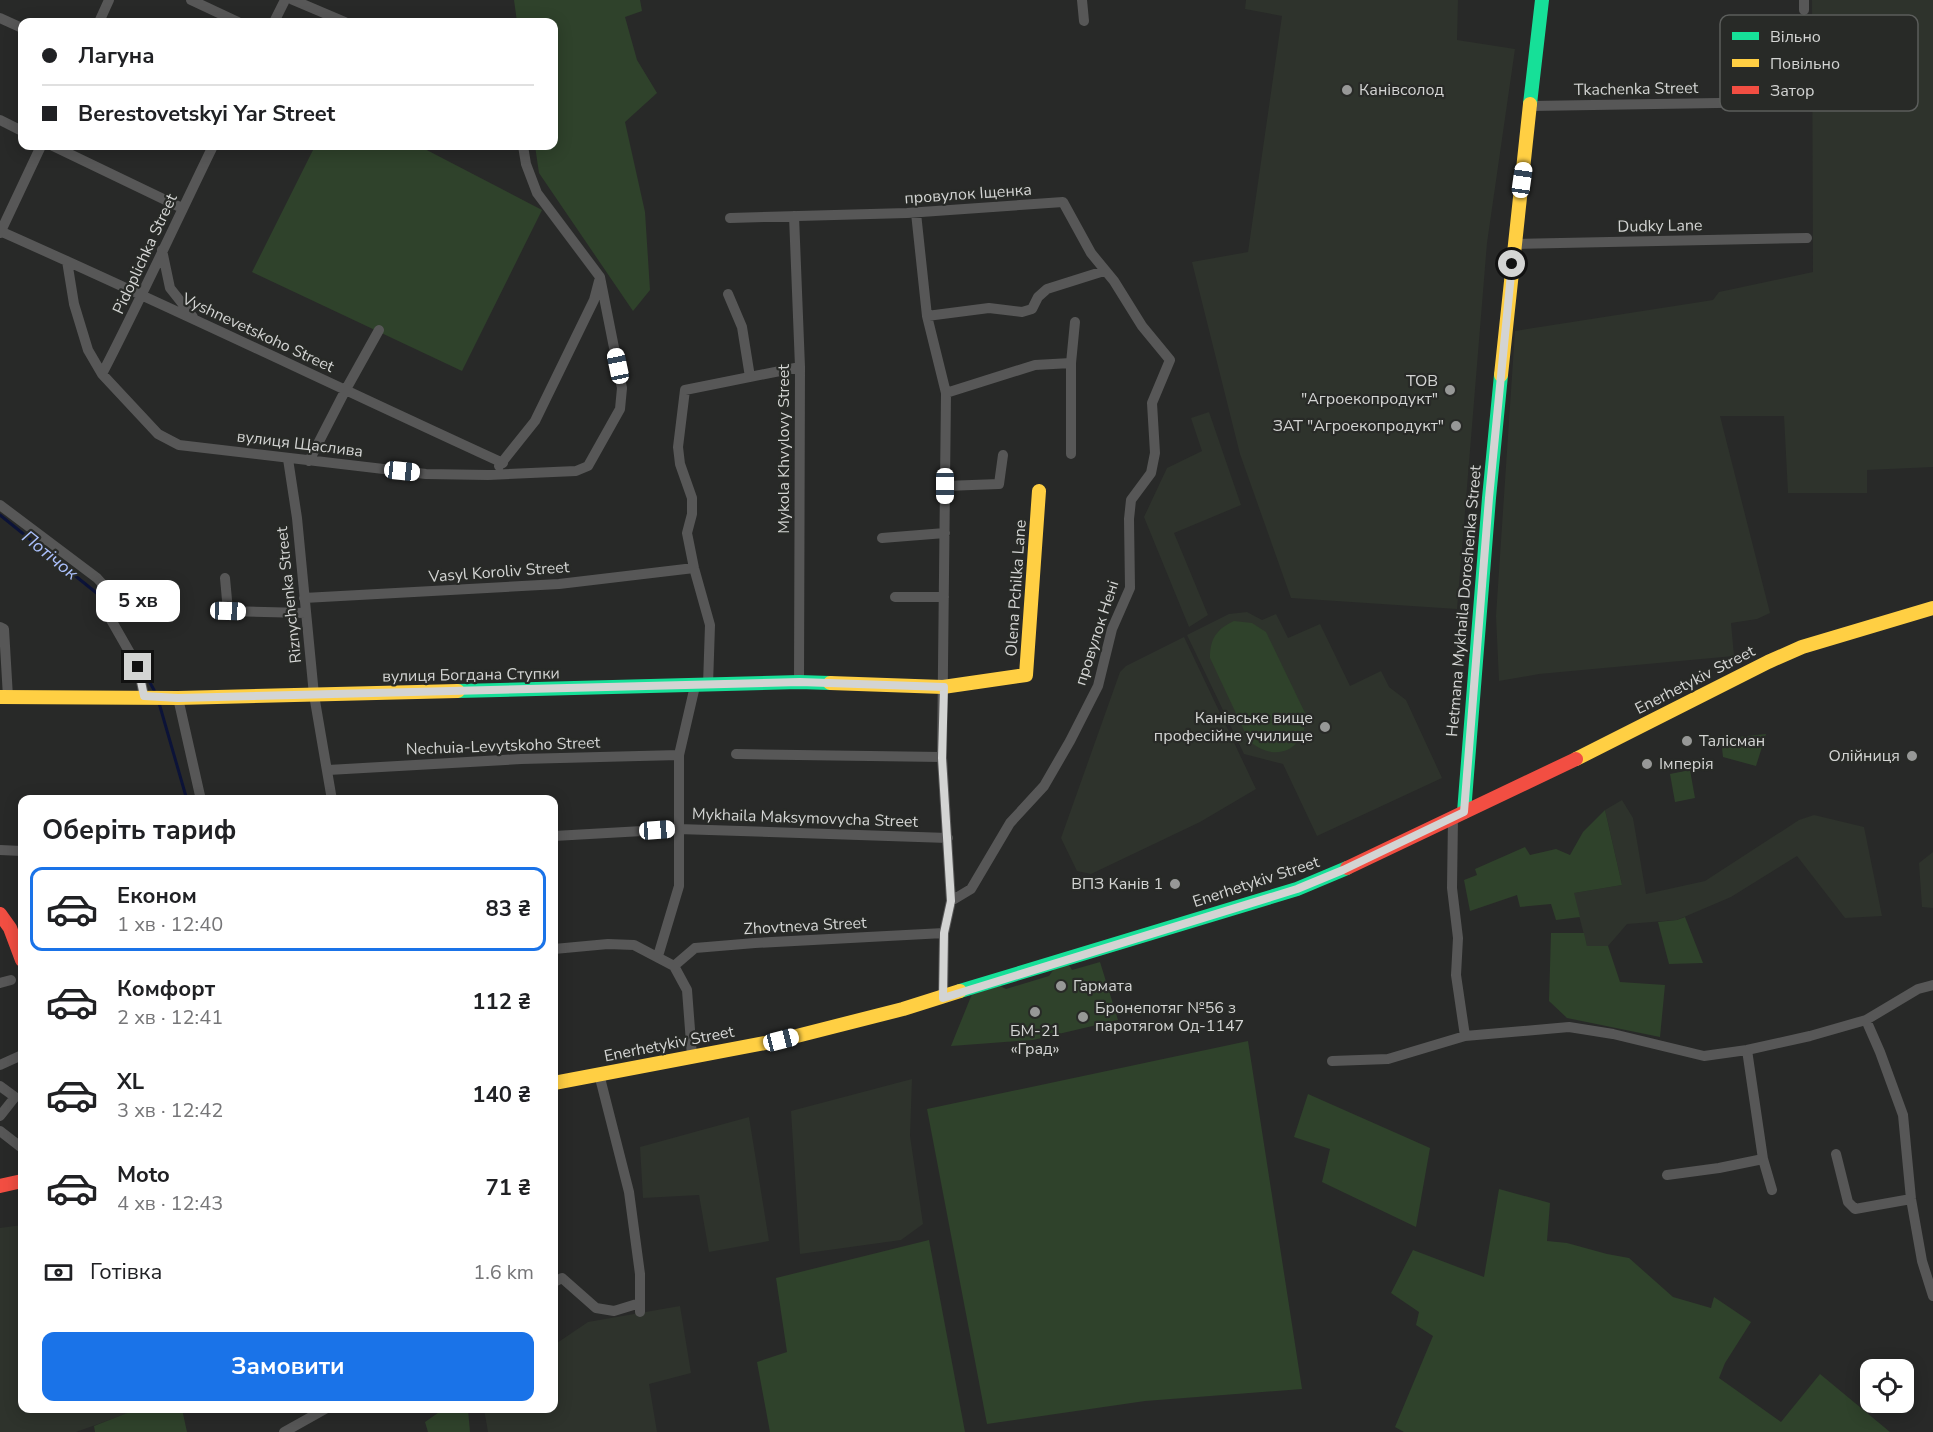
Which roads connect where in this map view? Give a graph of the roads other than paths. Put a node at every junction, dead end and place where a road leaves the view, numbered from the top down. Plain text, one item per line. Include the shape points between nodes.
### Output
1 (109, 0) edge
2 (191, 0) edge
3 (285, 0) edge
4 (292, 0) edge
5 (1082, 0) edge
6 (1542, 0) edge
7 (0, 18) edge
8 (101, 18) edge
9 (229, 18) edge
10 (276, 18) edge
11 (335, 18) edge
12 (1084, 21) dead end
13 (18, 26) edge
14 (1720, 103) edge
15 (1531, 106) junction
16 (0, 120) edge
17 (18, 129) edge
18 (39, 150) edge
19 (61, 150) edge
20 (211, 150) edge
21 (524, 150) edge
22 (182, 208) junction
23 (916, 213) junction
24 (794, 216) junction
25 (730, 218) dead end
26 (0, 232) edge
27 (1807, 238) dead end
28 (1514, 244) junction
29 (162, 250) junction
30 (67, 261) junction
31 (1104, 271) junction
32 (600, 277) junction
33 (143, 294) junction
34 (728, 294) dead end
35 (927, 316) junction
36 (195, 320) junction
37 (1075, 322) dead end
38 (379, 330) dead end
39 (1170, 360) joint
40 (1071, 363) junction
41 (800, 367) junction
42 (102, 374) junction
43 (750, 377) junction
44 (345, 391) junction
45 (946, 393) junction
46 (1071, 454) dead end
47 (1003, 455) dead end
48 (288, 459) junction
49 (309, 461) junction
50 (503, 462) junction
51 (488, 475) junction
52 (945, 486) junction
53 (1039, 491) dead end
54 (0, 505) edge
55 (945, 533) junction
56 (882, 538) dead end
57 (694, 568) junction
58 (225, 578) dead end
59 (895, 597) dead end
60 (944, 597) junction
61 (304, 598) junction
62 (1933, 608) edge
63 (306, 613) junction
64 (0, 627) edge
65 (800, 682) junction
66 (701, 685) junction
67 (944, 687) junction
68 (314, 695) junction
69 (144, 696) junction
70 (4, 697) edge
71 (178, 698) junction
72 (736, 754) dead end
73 (679, 755) junction
74 (942, 758) junction
75 (328, 770) junction
76 (200, 795) edge
77 (331, 795) edge
78 (1458, 815) junction
79 (678, 829) junction
80 (558, 837) edge
81 (948, 838) junction
82 (0, 850) edge
83 (18, 851) edge
84 (951, 901) junction
85 (0, 914) edge
86 (944, 933) junction
87 (18, 949) edge
88 (558, 949) edge
89 (658, 956) junction
90 (674, 966) junction
91 (1933, 986) edge
92 (943, 998) junction
93 (1866, 1020) junction
94 (1465, 1036) junction
95 (1747, 1050) junction
96 (692, 1056) junction
97 (18, 1057) edge
98 (1332, 1061) dead end
99 (0, 1065) edge
100 (599, 1074) junction
101 (558, 1082) edge
102 (0, 1086) edge
103 (0, 1116) edge
104 (0, 1131) edge
105 (18, 1145) edge
106 (1836, 1154) dead end
107 (1763, 1159) junction
108 (1667, 1175) dead end
109 (18, 1182) edge
110 (0, 1186) edge
111 (1772, 1190) dead end
112 (1911, 1199) junction
113 (558, 1280) edge
114 (1933, 1296) edge
115 (318, 1413) edge
116 (284, 1432) edge

1 - 8 street
2 - 9 street
3 - 10 street
4 - 11 street
5 - 12 street
6 - 15 street, Hetmana Mykhaila Doroshenka Street
7 - 13 street
14 - 15 street, Tkachenka Street
15 - 28 street, Hetmana Mykhaila Doroshenka Street
16 - 17 street
18 - 26 street
19 - 22 street
20 - 22 street, Pidoplichka Street
21 - 32 street via 537,193
22 - 29 street, Pidoplichka Street
23 - 24 street, провулок Іщенка
23 - 31 street, провулок Іщенка via 1063,202
23 - 35 street
24 - 25 street, провулок Іщенка
24 - 41 street, Mykola Khvylovy Street
26 - 30 street, Vyshnevetskoho Street
27 - 28 street, Dudky Lane
28 - 78 street, Hetmana Mykhaila Doroshenka Street
29 - 33 street, Pidoplichka Street
29 - 36 street via 171,288
30 - 33 street, Vyshnevetskoho Street
30 - 42 street, вулиця Щаслива via 82,332
31 - 35 street via 1047,289 1032,309 1022,312 989,308
31 - 39 street, провулок Іщенка
32 - 50 street via 594,300 534,421
32 - 51 street, вулиця Щаслива via 622,388 620,409 588,466 576,471
33 - 36 street, Vyshnevetskoho Street
33 - 42 street, Pidoplichka Street
34 - 43 street via 742,327
35 - 45 street
36 - 44 street, Vyshnevetskoho Street
37 - 40 street
38 - 44 street
39 - 84 street, провулок Нені via 1152,403 1155,453 1151,473 1131,500 1130,588 1112,629 1098,686 1044,786 1010,823 971,889
40 - 45 street via 1035,365
40 - 46 street
41 - 43 street
41 - 65 street, Mykola Khvylovy Street
42 - 48 street, вулиця Щаслива via 158,434 179,445
43 - 57 street via 685,390 678,447 693,498 687,533
44 - 49 street
44 - 50 street, Vyshnevetskoho Street
45 - 52 street
47 - 52 street via 999,484
48 - 49 street, вулиця Щаслива
48 - 61 street, Riznychenka Street
49 - 51 street, вулиця Щаслива via 426,474
50 - 51 street
52 - 55 street
53 - 67 street, Olena Pchilka Lane via 1026,675
54 - 69 street via 97,578 106,590 106,611 138,667
55 - 56 street
55 - 60 street
57 - 61 street, Vasyl Koroliv Street via 559,584
57 - 66 street via 710,625
58 - 63 street via 228,611
59 - 60 street
60 - 67 street
61 - 63 street, Riznychenka Street
62 - 78 street, Enerhetykiv Street via 1777,658
63 - 68 street, Riznychenka Street
64 - 70 street via 4,629
65 - 66 street, вулиця Богдана Ступки
65 - 67 street, вулиця Богдана Ступки
66 - 68 street, вулиця Богдана Ступки
66 - 73 street
67 - 74 street
68 - 71 street, вулиця Богдана Ступки
68 - 75 street, Riznychenka Street
69 - 70 street, вулиця Богдана Ступки
69 - 71 street, вулиця Богдана Ступки
71 - 76 street
72 - 74 street
73 - 75 street, Nechuia-Levytskoho Street
73 - 79 street
74 - 81 street
75 - 77 street, Riznychenka Street
78 - 92 street, Enerhetykiv Street via 1297,889
78 - 94 street via 1452,888 1458,938 1456,975
79 - 80 street, Mykhaila Maksymovycha Street
79 - 81 street, Mykhaila Maksymovycha Street
79 - 89 street via 679,886
81 - 84 street
82 - 83 street
84 - 86 street
85 - 87 street
86 - 90 street, Zhovtneva Street via 695,948
86 - 92 street
88 - 89 street via 634,945
89 - 90 street
90 - 96 street via 687,990
91 - 93 street via 1918,989
92 - 96 street, Enerhetykiv Street via 781,1040
93 - 95 street
93 - 112 street via 1903,1114
94 - 95 street via 1569,1027 1704,1056
94 - 98 street via 1388,1059
95 - 107 street
96 - 100 street, Enerhetykiv Street
97 - 99 street
100 - 101 street, Enerhetykiv Street
100 - 113 street via 629,1192 640,1307 614,1311 596,1308 562,1278
102 - 103 street via 15,1097
104 - 105 street
106 - 112 street via 1848,1202 1855,1209
107 - 108 street
107 - 111 street
109 - 110 street
112 - 114 street
115 - 116 street

